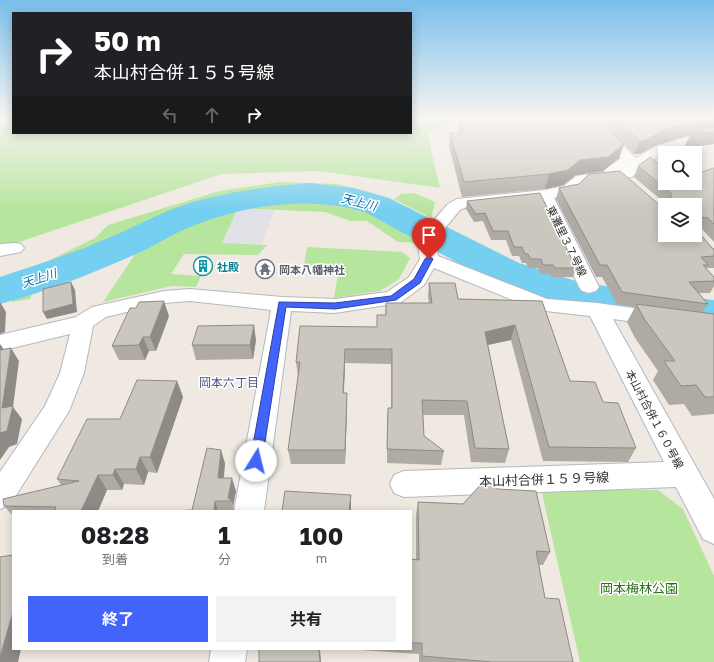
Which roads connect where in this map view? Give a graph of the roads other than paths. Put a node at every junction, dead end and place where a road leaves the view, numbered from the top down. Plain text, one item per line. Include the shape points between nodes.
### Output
1 (620, 149) edge
2 (661, 149) edge
3 (618, 175) junction
4 (638, 189) edge
5 (545, 195) junction
6 (431, 241) junction
7 (593, 298) junction
8 (282, 304) junction
9 (83, 323) junction
10 (714, 326) edge
11 (0, 343) edge
12 (685, 474) junction
13 (404, 484) dead end
14 (0, 496) edge
15 (248, 510) edge
16 (714, 529) edge
17 (229, 650) edge
18 (227, 662) edge

1 - 3 street via 630,159 611,170
2 - 3 street via 641,161 627,174
3 - 4 street
3 - 5 street via 581,179 569,190
5 - 6 street via 463,202 454,207
5 - 7 street, 東灘里３７号線
6 - 7 street via 544,305
6 - 8 street via 418,281 393,298 335,306
7 - 10 street
7 - 12 street, 本山村合併１６０号線
8 - 9 street via 190,295 164,297 99,312
8 - 15 street
9 - 11 street
9 - 14 street via 72,373 56,411
12 - 13 street, 本山村合併１５９号線
12 - 16 street, 本山村合併１６０号線
17 - 18 street

